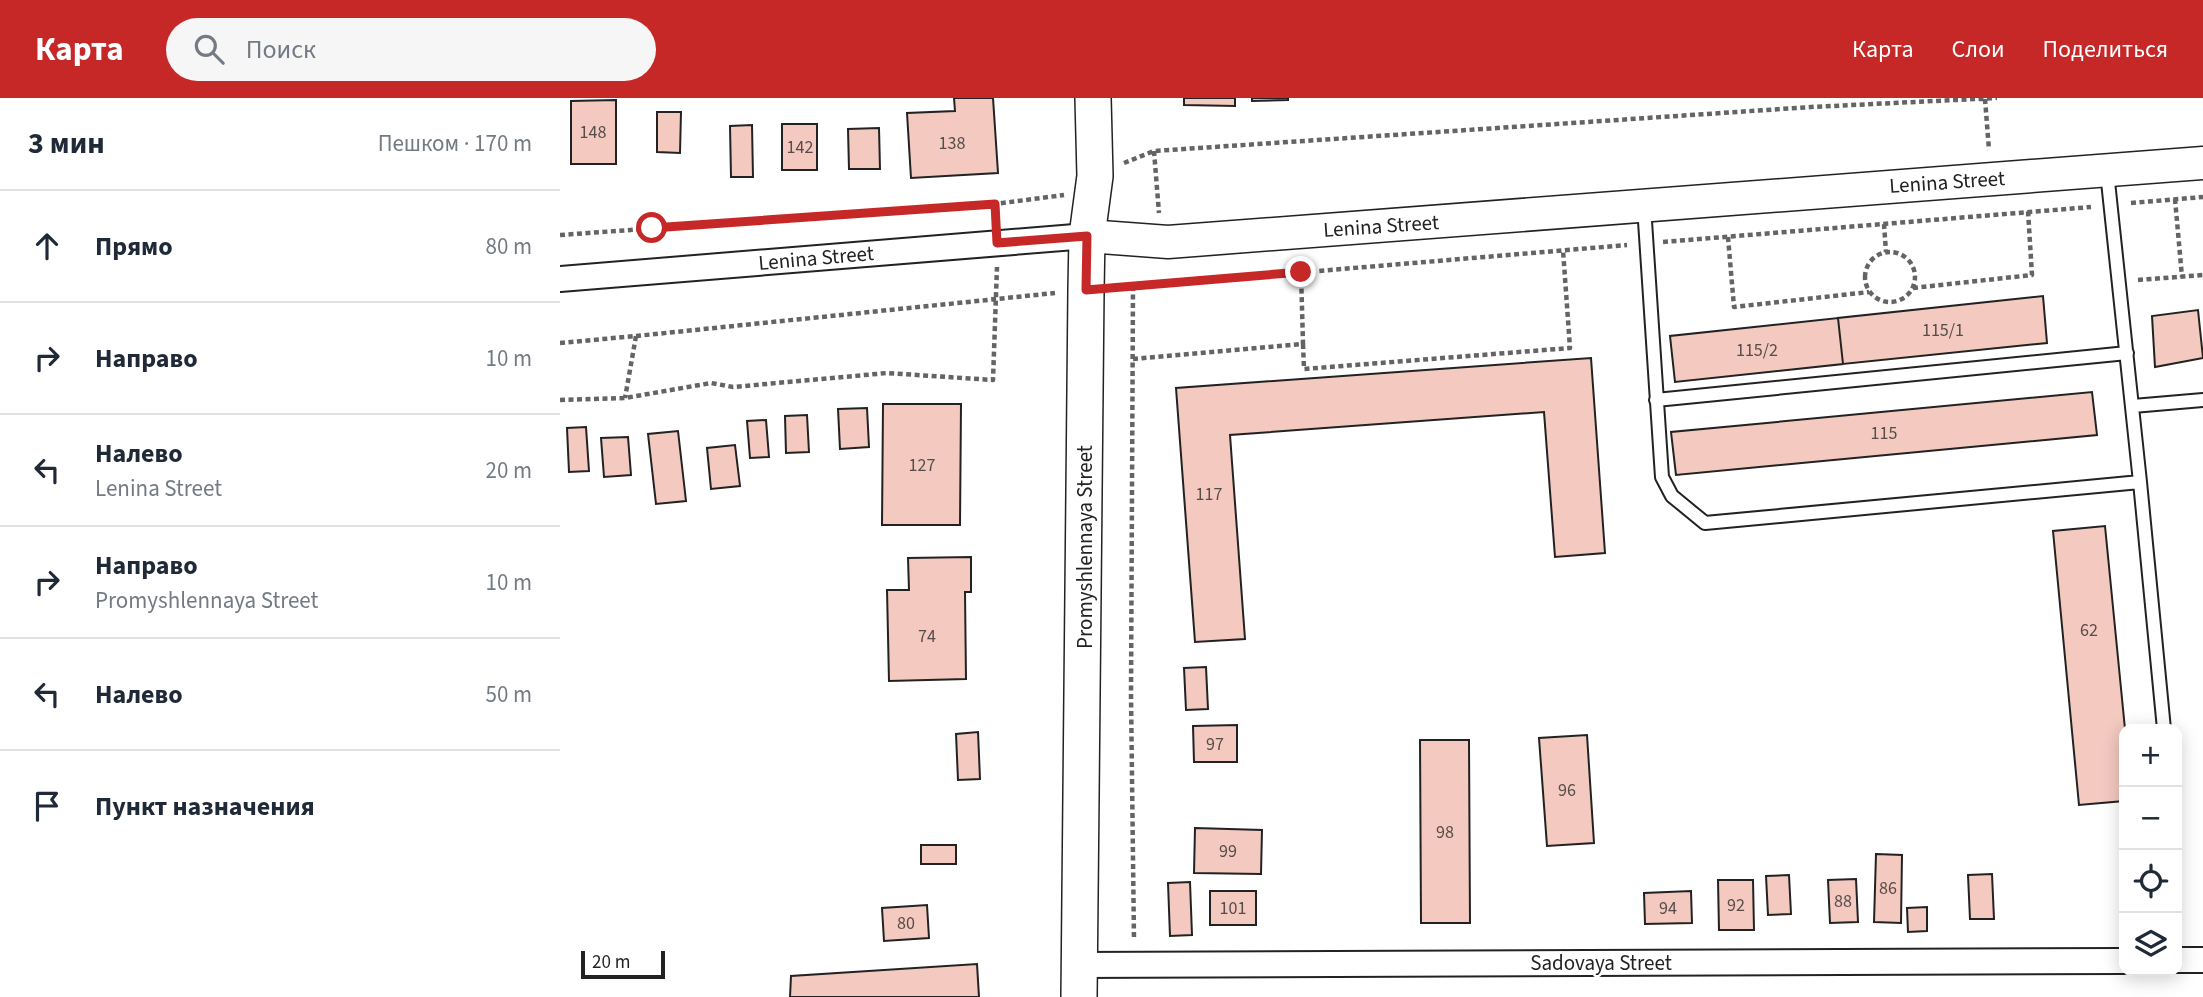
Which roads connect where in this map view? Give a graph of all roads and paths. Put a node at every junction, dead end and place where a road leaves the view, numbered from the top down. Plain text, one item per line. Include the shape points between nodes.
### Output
1 (1093, 98) edge
2 (1997, 98) edge
3 (2203, 163) edge
4 (2106, 170) junction
5 (1095, 176) junction
6 (2203, 197) edge
7 (2175, 200) junction
8 (995, 204) junction
9 (2110, 205) junction
10 (1643, 206) junction
11 (2028, 212) junction
12 (1884, 224) junction
13 (560, 235) edge
14 (1087, 236) junction
15 (1728, 237) junction
16 (997, 243) junction
17 (1645, 244) junction
18 (1563, 250) junction
19 (1886, 252) junction
20 (1301, 272) junction
21 (2203, 275) edge
22 (2182, 277) junction
23 (560, 279) edge
24 (2119, 282) junction
25 (1133, 286) junction
26 (1913, 288) junction
27 (1086, 290) junction
28 (1869, 292) junction
29 (996, 298) junction
30 (636, 336) junction
31 (560, 343) edge
32 (1303, 344) junction
33 (2127, 354) junction
34 (1133, 359) junction
35 (625, 398) junction
36 (560, 400) edge
37 (1656, 400) junction
38 (2203, 400) edge
39 (2133, 405) junction
40 (2140, 482) junction
41 (2164, 724) edge
42 (2203, 960) edge
43 (2119, 961) edge
44 (2182, 961) edge
45 (1134, 965) junction
46 (1079, 981) edge

1 - 5 main road, Promyshlennaya Street
2 - 5 path via 1154,151
3 - 4 street, Lenina Street
4 - 9 lane
4 - 10 street, Lenina Street
5 - 8 path via 1065,195
5 - 14 main road, Promyshlennaya Street
6 - 7 path
7 - 9 path
7 - 22 path
8 - 13 path
8 - 16 path
9 - 11 path
9 - 24 lane
10 - 14 street, Lenina Street via 1168,242
10 - 17 lane
11 - 12 path
11 - 26 path via 2032,275
12 - 15 path
12 - 19 path
14 - 16 street, Lenina Street
14 - 27 main road, Promyshlennaya Street
15 - 17 path
15 - 28 path via 1734,307
16 - 23 street, Lenina Street
16 - 29 path
17 - 18 path
17 - 37 lane
18 - 20 path
18 - 32 path via 1570,348 1304,369
19 - 26 path via 1904,256 1912,264
19 - 28 path via 1871,259 1865,269
20 - 25 path
20 - 32 path
21 - 22 path
22 - 24 path
24 - 33 lane
25 - 27 path
25 - 34 path
26 - 28 path via 1892,302
27 - 29 path
27 - 46 main road, Promyshlennaya Street
29 - 30 path
29 - 35 path via 993,380 887,373 733,387 711,383
30 - 31 path
30 - 35 path
32 - 34 path
33 - 37 lane
33 - 39 lane
34 - 45 path
35 - 36 path
37 - 40 lane via 1661,477 1672,496 1705,523
38 - 39 lane
39 - 40 lane
40 - 41 lane
42 - 44 street
43 - 45 street, Sadovaya Street
45 - 46 street, Sadovaya Street

